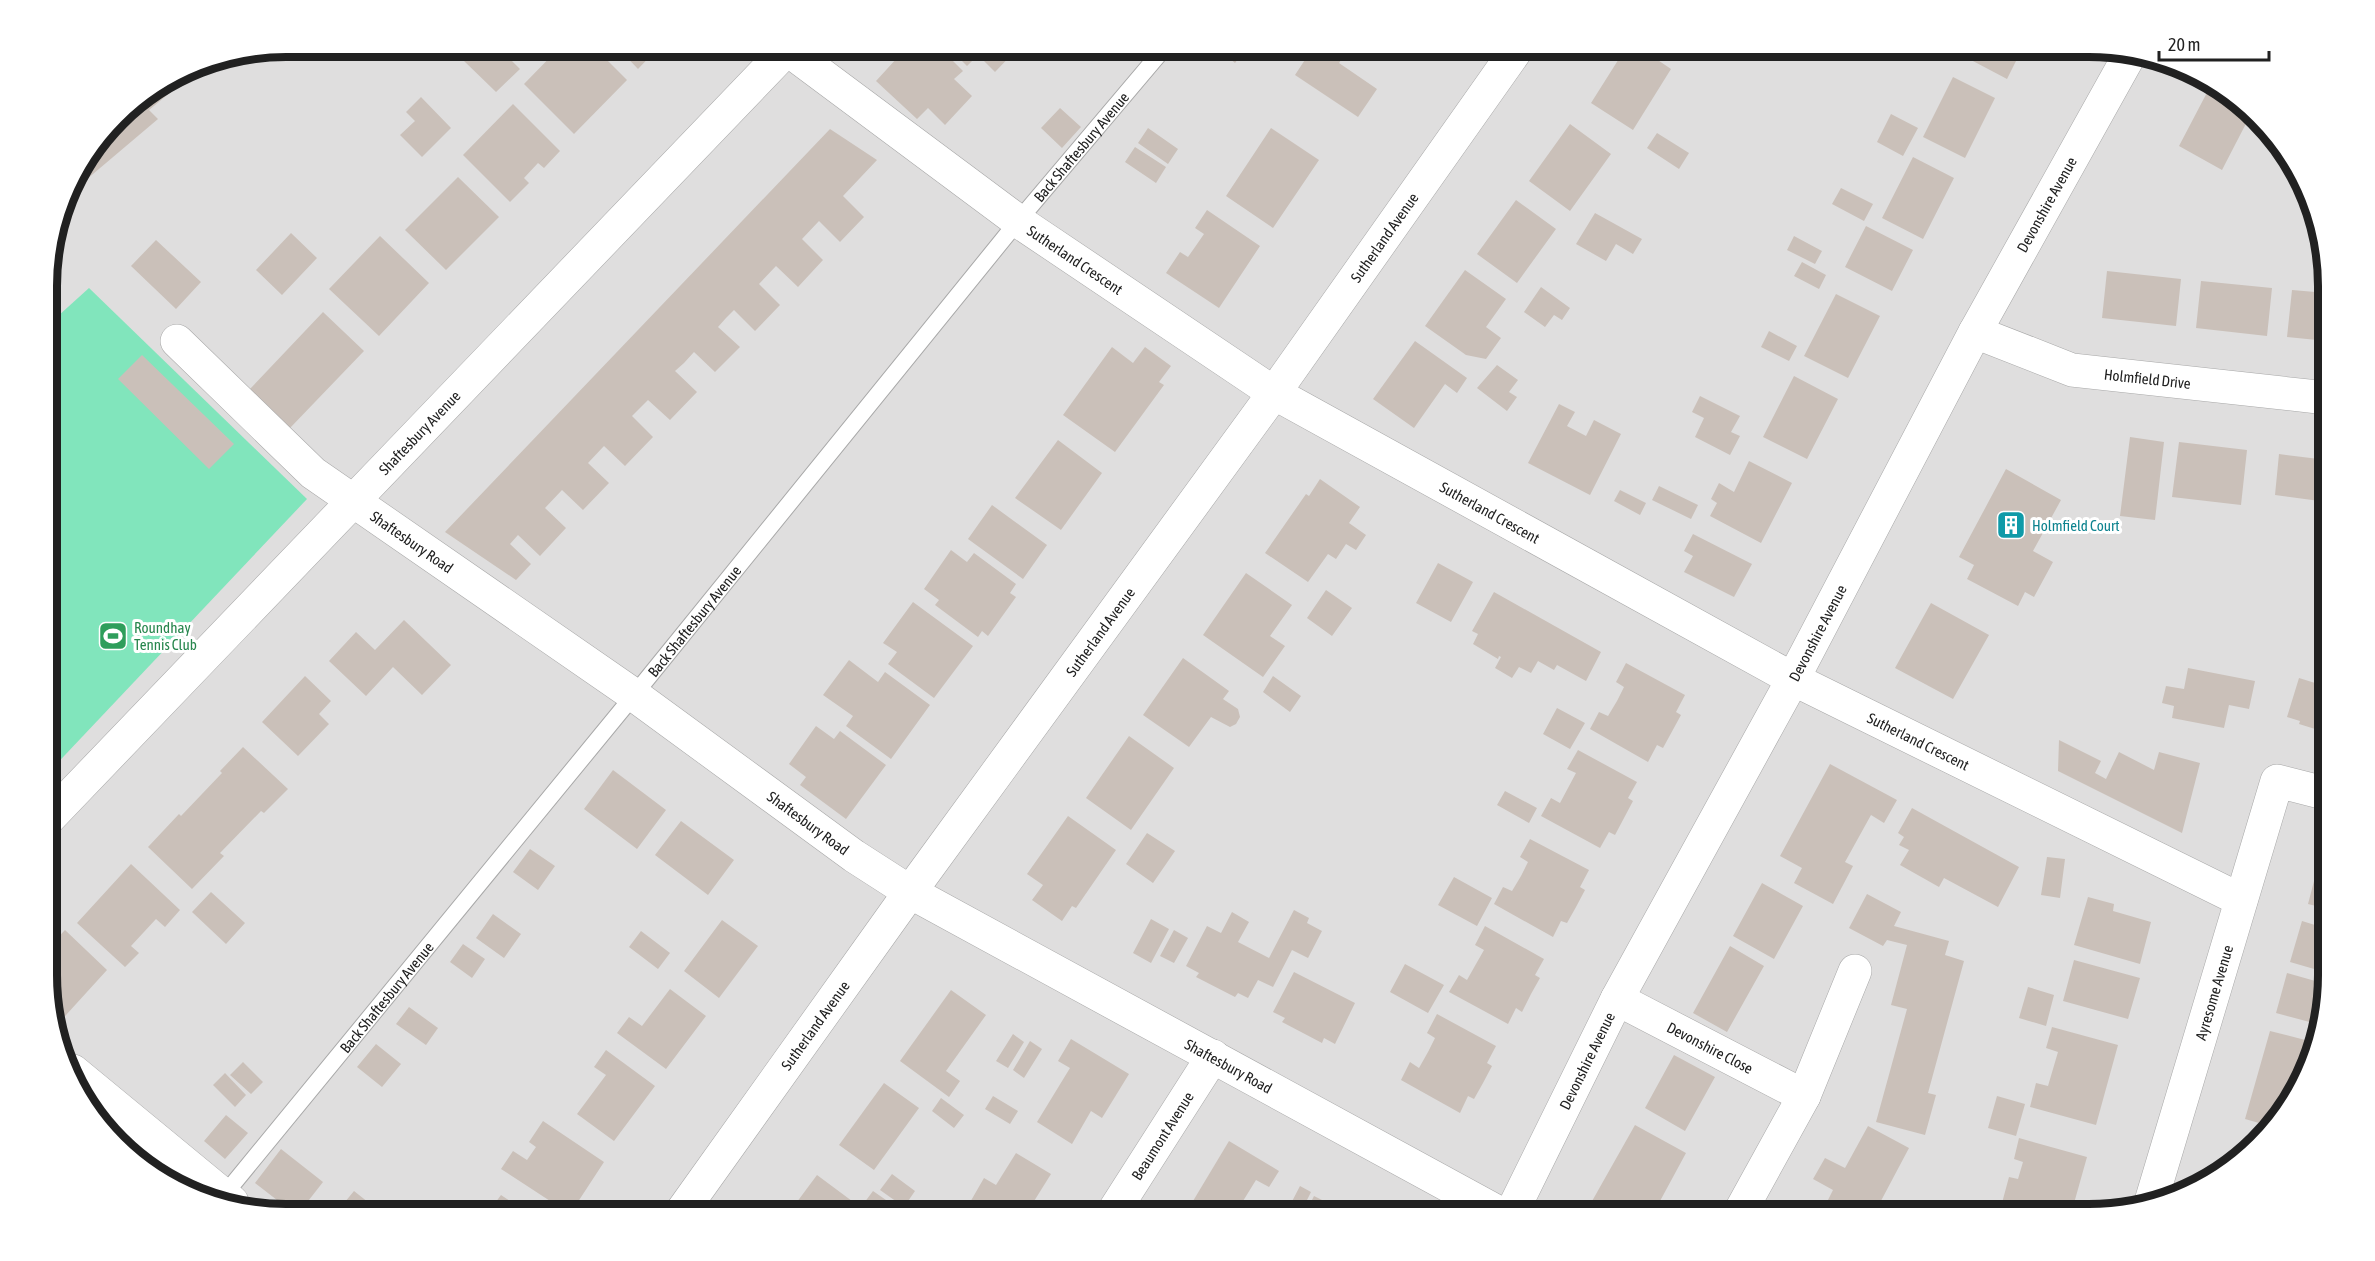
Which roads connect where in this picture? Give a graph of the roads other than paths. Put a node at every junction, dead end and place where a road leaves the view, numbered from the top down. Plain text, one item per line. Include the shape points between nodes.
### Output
1 (778, 57) edge
2 (799, 57) edge
3 (1157, 57) edge
4 (1511, 57) edge
5 (2127, 60) edge
6 (1018, 221) junction
7 (1975, 332) junction
8 (177, 341) dead end
9 (1274, 393) junction
10 (2318, 397) edge
11 (353, 502) junction
12 (1793, 679) junction
13 (634, 695) junction
14 (2318, 791) edge
15 (57, 810) edge
16 (910, 892) junction
17 (2241, 900) junction
18 (1855, 971) dead end
19 (1617, 999) junction
20 (1213, 1056) junction
21 (83, 1079) edge
22 (1804, 1096) junction
23 (223, 1195) edge
24 (2153, 1195) edge
25 (230, 1197) edge
26 (687, 1204) edge
27 (1118, 1204) edge
28 (1483, 1204) edge
29 (1515, 1204) edge
30 (1744, 1204) edge

1 - 11 street, Shaftesbury Avenue
2 - 6 street, Sutherland Crescent
3 - 6 lane, Back Shaftesbury Avenue
4 - 9 street, Sutherland Avenue
5 - 7 street, Devonshire Avenue
6 - 9 street, Sutherland Crescent
6 - 13 lane, Back Shaftesbury Avenue
7 - 10 street, Holmfield Drive via 2072,370
7 - 12 street, Devonshire Avenue
8 - 11 street, Shaftesbury Road via 313,473
9 - 12 street, Sutherland Crescent
9 - 16 street, Sutherland Avenue
11 - 13 street, Shaftesbury Road
11 - 15 street, Shaftesbury Avenue
12 - 17 street, Sutherland Crescent
12 - 19 street, Devonshire Avenue
13 - 16 street, Shaftesbury Road via 854,856
13 - 25 lane, Back Shaftesbury Avenue
14 - 17 street, Ayresome Avenue via 2277,780
16 - 20 street, Shaftesbury Road
16 - 26 street, Sutherland Avenue
17 - 24 street, Ayresome Avenue
18 - 22 street
19 - 22 street, Devonshire Close
19 - 29 street, Devonshire Avenue
20 - 27 street, Beaumont Avenue
20 - 28 street, Shaftesbury Road
21 - 23 street
22 - 30 street

